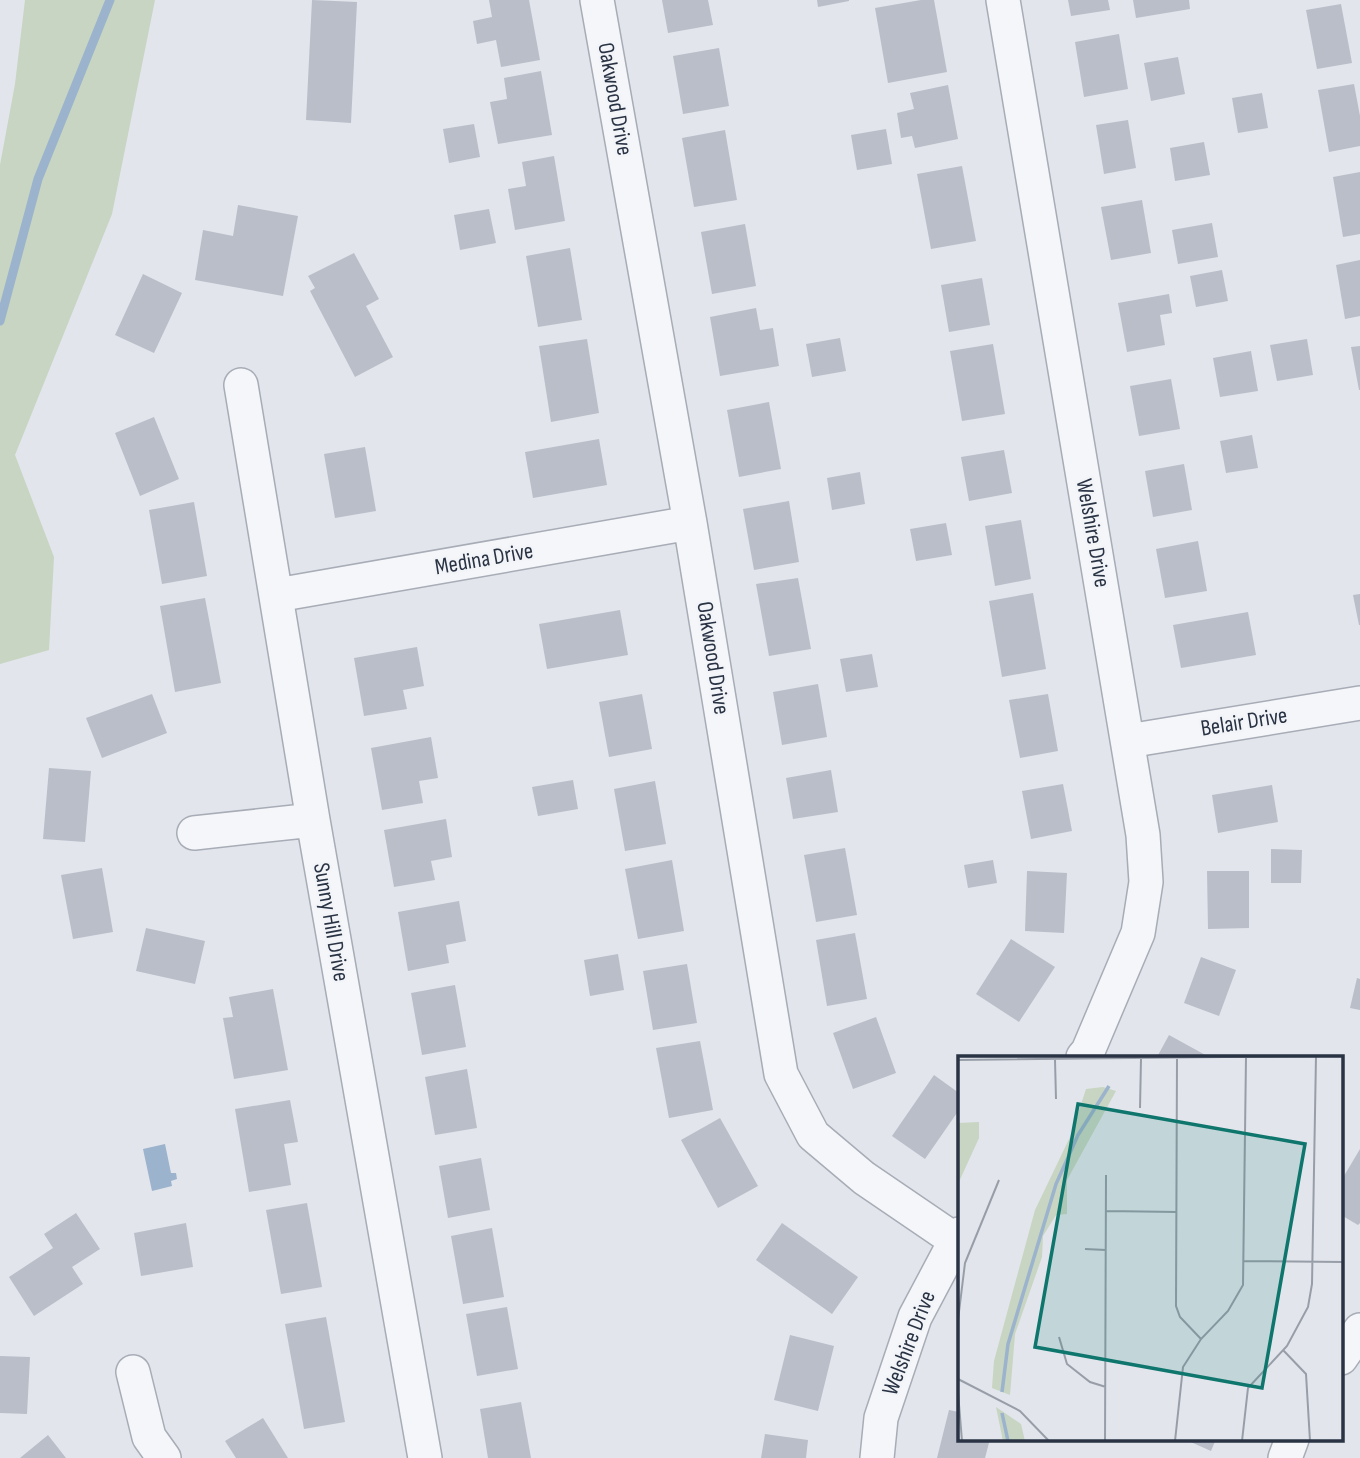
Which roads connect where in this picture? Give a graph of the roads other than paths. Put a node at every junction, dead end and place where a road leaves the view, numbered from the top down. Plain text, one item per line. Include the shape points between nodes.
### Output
1 (597, 0) edge
2 (1003, 0) edge
3 (241, 385) dead end
4 (691, 523) junction
5 (276, 595) junction
6 (1360, 703) edge
7 (1128, 741) junction
8 (313, 820) junction
9 (194, 833) dead end
10 (1084, 1056) edge
11 (957, 1237) edge
12 (1360, 1330) edge
13 (1342, 1357) edge
14 (133, 1372) dead end
15 (1292, 1440) edge
16 (164, 1458) edge
17 (425, 1458) edge
18 (877, 1458) edge
19 (1285, 1458) edge

1 - 4 street, Oakwood Drive
2 - 7 street, Welshire Drive
3 - 5 street, Sunny Hill Drive
4 - 5 street, Medina Drive
4 - 11 street, Oakwood Drive via 781,1074 813,1135 864,1178
5 - 8 street, Sunny Hill Drive
6 - 7 street, Belair Drive
7 - 10 street, Welshire Drive via 1146,882 1138,933
8 - 9 street
8 - 17 street, Sunny Hill Drive
11 - 18 street, Welshire Drive via 915,1317 881,1418
12 - 13 street
14 - 16 street via 149,1437
15 - 19 street

